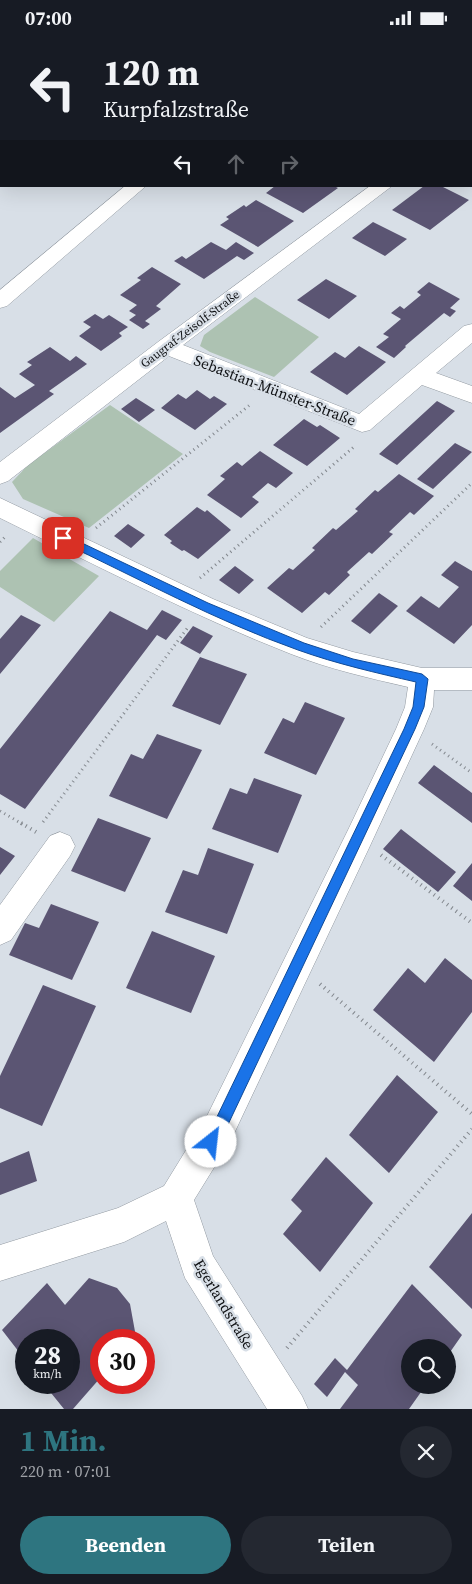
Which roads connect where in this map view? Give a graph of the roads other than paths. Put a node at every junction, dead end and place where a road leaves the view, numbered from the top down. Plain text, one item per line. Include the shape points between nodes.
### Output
1 (136, 187) edge
2 (382, 187) edge
3 (0, 301) edge
4 (472, 331) edge
5 (166, 347) junction
6 (420, 377) junction
7 (472, 395) edge
8 (0, 475) edge
9 (0, 507) edge
10 (422, 679) junction
11 (472, 679) edge
12 (48, 839) road end
13 (0, 930) edge
14 (176, 1198) junction
15 (0, 1263) edge
16 (289, 1409) edge

1 - 3 street
2 - 5 street, Gaugraf-Zeisolf-Straße
4 - 6 street, Sebastian-Münster-Straße
5 - 6 street, Sebastian-Münster-Straße via 362,424
5 - 8 street, Gaugraf-Zeisolf-Straße
6 - 7 street
9 - 10 street via 204,606 301,647
10 - 11 street
10 - 14 street via 418,707 410,729 359,839 219,1128
12 - 13 street
14 - 15 street via 124,1224
14 - 16 street, Egerlandstraße via 198,1265

